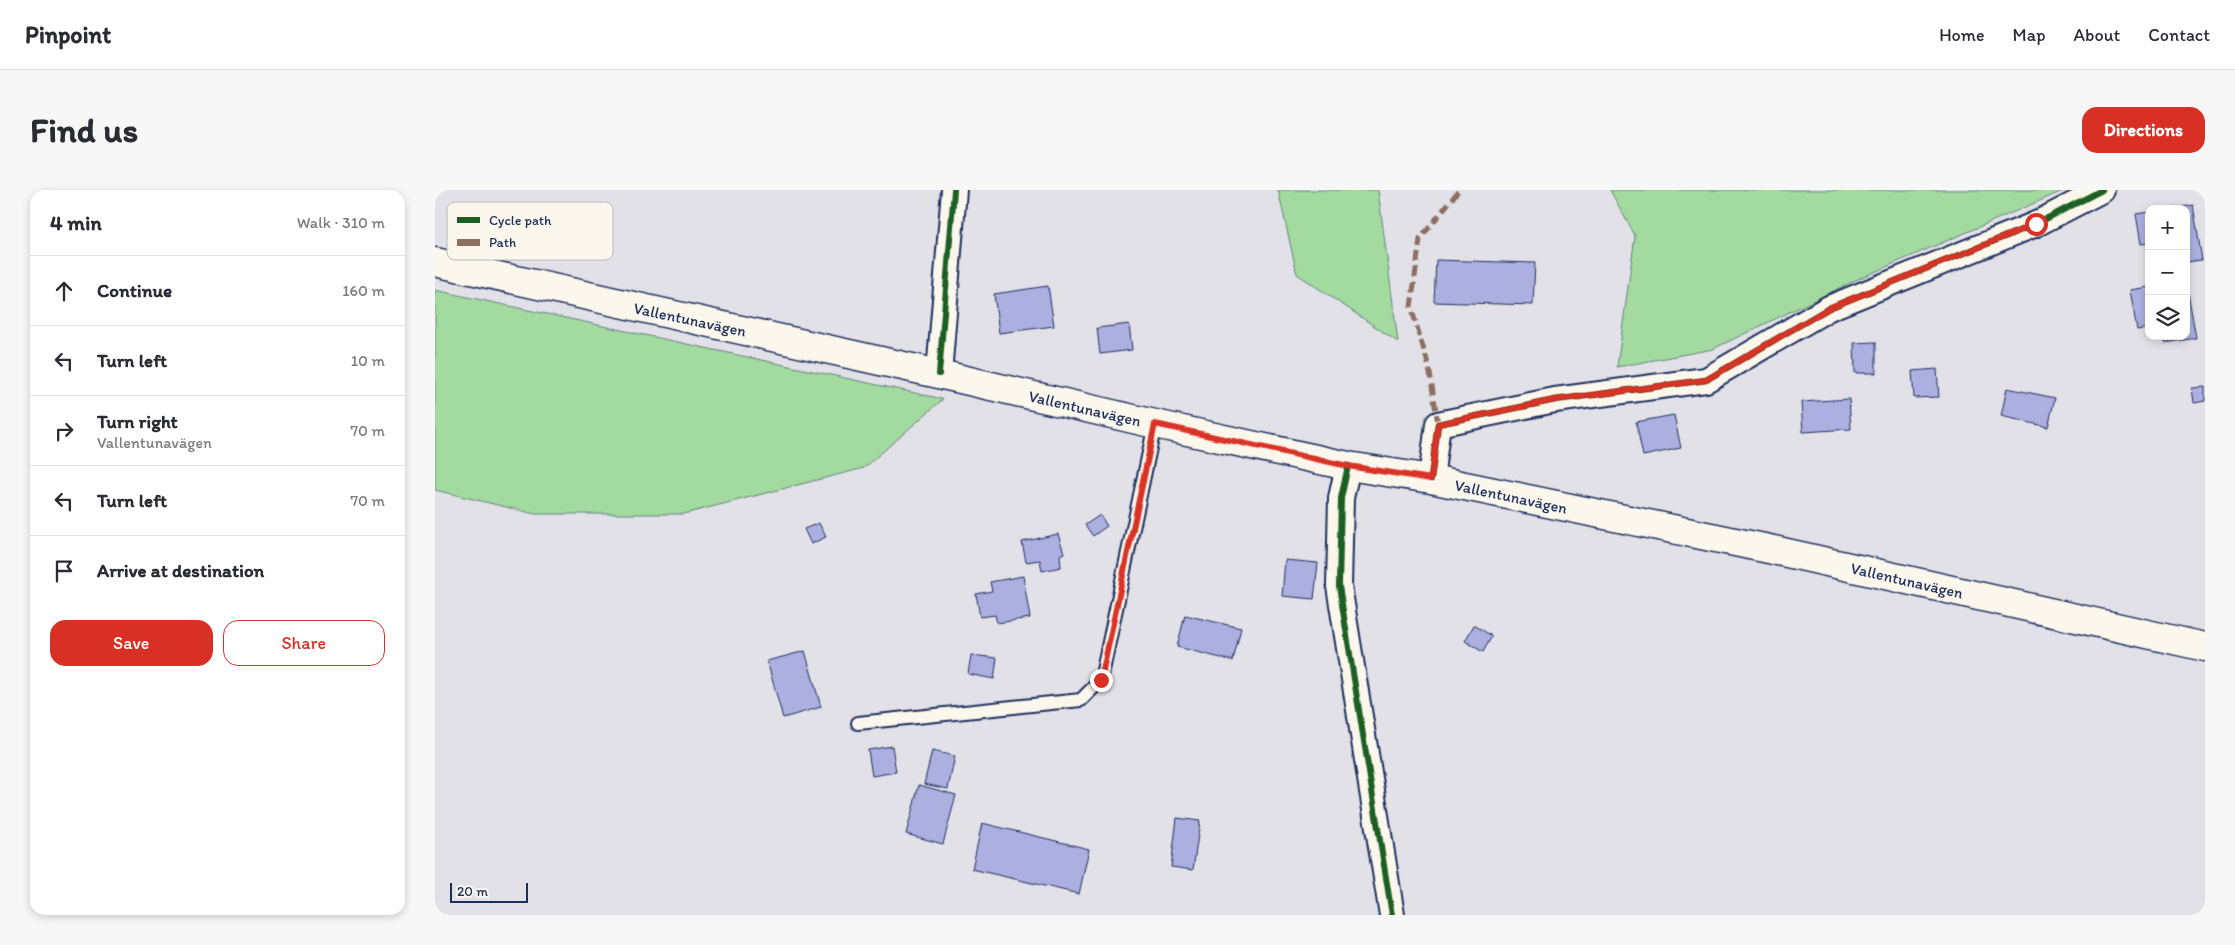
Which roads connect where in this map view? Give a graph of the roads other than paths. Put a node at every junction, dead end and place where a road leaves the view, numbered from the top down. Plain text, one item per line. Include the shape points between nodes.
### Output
1 (955, 190) edge
2 (2102, 190) edge
3 (435, 262) edge
4 (939, 374) junction
5 (1155, 424) junction
6 (1348, 466) junction
7 (1431, 479) junction
8 (2205, 647) edge
9 (858, 723) dead end
10 (1392, 915) edge

1 - 4 street
2 - 7 street via 2036,224 1829,308 1706,380 1555,400 1438,424
3 - 4 main road, Vallentunavägen
4 - 5 main road, Vallentunavägen
5 - 6 main road, Vallentunavägen
5 - 9 lane via 1101,680 1081,700
6 - 7 main road, Vallentunavägen
6 - 10 street via 1341,498 1339,586
7 - 8 main road, Vallentunavägen

